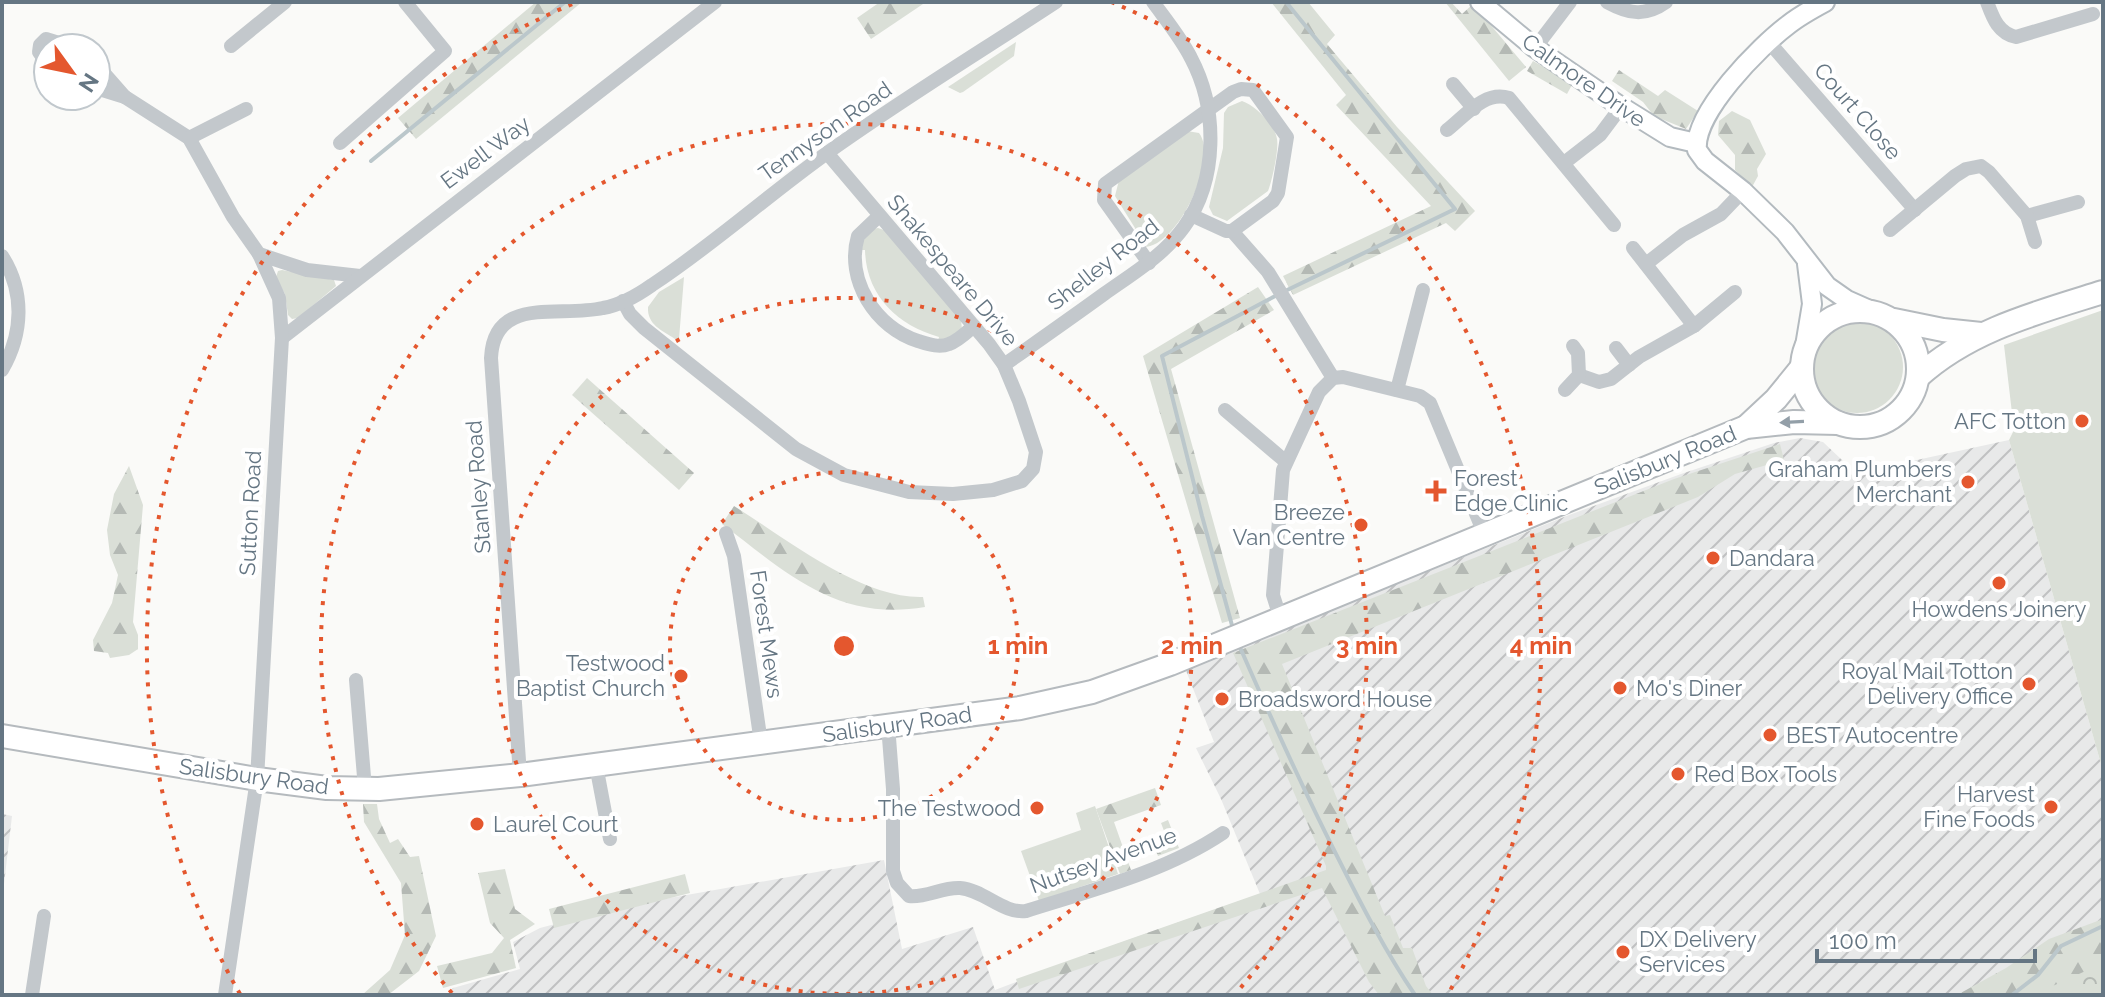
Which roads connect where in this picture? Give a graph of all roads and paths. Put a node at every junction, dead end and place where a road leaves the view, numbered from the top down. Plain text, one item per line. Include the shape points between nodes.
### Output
1 (285, 2) edge
2 (405, 2) edge
3 (715, 2) edge
4 (1056, 2) edge
5 (1153, 2) edge
6 (1480, 2) edge
7 (1570, 2) edge
8 (1607, 2) edge
9 (1666, 2) edge
10 (1825, 2) edge
11 (1987, 2) edge
12 (2093, 14) dead end
13 (1768, 41) junction
14 (231, 46) dead end
15 (1535, 48) junction
16 (112, 82) edge
17 (1453, 84) dead end
18 (112, 93) edge
19 (125, 97) junction
20 (1621, 107) junction
21 (246, 109) dead end
22 (1208, 109) junction
23 (1474, 109) junction
24 (1447, 130) dead end
25 (189, 138) junction
26 (340, 143) dead end
27 (1696, 143) junction
28 (827, 153) junction
29 (1564, 163) junction
30 (1743, 191) junction
31 (2078, 202) dead end
32 (1915, 210) junction
33 (1191, 215) junction
34 (879, 216) junction
35 (2027, 216) junction
36 (1614, 225) dead end
37 (1890, 230) dead end
38 (1232, 231) junction
39 (2035, 242) dead end
40 (1633, 248) dead end
41 (259, 254) junction
42 (2, 256) edge
43 (1807, 262) junction
44 (1149, 263) junction
45 (1646, 264) junction
46 (360, 276) junction
47 (1423, 290) dead end
48 (1735, 292) dead end
49 (2103, 292) edge
50 (623, 301) junction
51 (1883, 316) junction
52 (974, 326) junction
53 (1694, 326) junction
54 (1981, 334) junction
55 (282, 338) junction
56 (1573, 346) dead end
57 (1616, 348) dead end
58 (1803, 360) junction
59 (1004, 365) junction
60 (1629, 365) junction
61 (2, 370) edge
62 (1579, 375) junction
63 (1918, 377) junction
64 (1333, 378) junction
65 (1397, 390) junction
66 (1565, 390) dead end
67 (1225, 410) dead end
68 (1838, 423) junction
69 (1746, 427) junction
70 (1285, 461) junction
71 (726, 533) dead end
72 (1484, 533) junction
73 (1280, 617) junction
74 (356, 680) dead end
75 (888, 725) junction
76 (2, 736) edge
77 (761, 743) junction
78 (596, 765) junction
79 (520, 775) junction
80 (257, 779) junction
81 (365, 789) junction
82 (1223, 833) dead end
83 (610, 839) dead end
84 (44, 916) dead end
85 (32, 995) edge
86 (225, 995) edge

1 - 14 street
2 - 26 street via 445,51
3 - 46 street, Ewell Way
4 - 28 street, Tennyson Road
5 - 22 street, Shelley Road via 1192,58
6 - 15 street, Calmore Drive
7 - 15 street
8 - 9 street via 1644,14
10 - 13 street
11 - 12 street via 1998,26 2016,37
13 - 27 street via 1716,103
13 - 32 street, Court Close
15 - 20 street, Calmore Drive
16 - 19 street
17 - 23 street
18 - 19 street
19 - 25 street
20 - 27 street, Calmore Drive via 1670,137
20 - 29 street via 1600,135
21 - 25 street
22 - 33 street, Shelley Road via 1209,155
22 - 38 street via 1241,89 1253,90 1287,137 1276,198
22 - 44 street via 1105,184 1104,200
23 - 24 street
23 - 29 street via 1495,95 1509,98
25 - 41 street, Sutton Road
27 - 30 street via 1705,161
28 - 34 street, Shakespeare Drive
28 - 50 street, Tennyson Road via 669,274
29 - 36 street
30 - 43 street
30 - 45 street via 1721,214
31 - 35 street
32 - 35 street via 1955,176 1981,166
32 - 37 street
33 - 38 street
33 - 44 street, Shelley Road
34 - 52 street, Shakespeare Drive
34 - 52 street via 858,236 855,262 877,315 900,333 933,345 950,344
35 - 39 street
38 - 64 street via 1268,272
40 - 45 street
41 - 46 street via 307,270
41 - 55 street, Sutton Road via 279,298
42 - 61 street via 15,285 19,317 14,346
43 - 51 street via 1827,286
43 - 58 street via 1812,304
44 - 59 street, Shelley Road
45 - 53 street
46 - 55 street, Ewell Way
47 - 65 street
48 - 53 street
49 - 54 main road
50 - 59 street, Shakespeare Drive via 653,336 796,449 844,475 909,492 977,492 1016,484 1028,476 1035,449
50 - 79 street, Stanley Road via 603,308 523,315 503,323 492,342
51 - 54 main road
51 - 58 main road via 1849,312 1826,321 1809,341
51 - 63 main road via 1911,339
52 - 59 street, Shakespeare Drive
53 - 60 street
54 - 63 main road
55 - 80 street, Sutton Road
56 - 62 street
57 - 60 street
58 - 68 main road via 1808,395
58 - 69 main road, Salisbury Road via 1782,393
60 - 62 street via 1599,382
62 - 66 street
63 - 68 main road via 1897,415 1865,427
64 - 65 street
64 - 70 street via 1319,392
65 - 72 street via 1420,396 1434,409
67 - 70 street
68 -> 69 main road, Salisbury Road
69 - 72 main road, Salisbury Road
70 - 73 street via 1273,595
71 - 77 street, Forest Mews via 734,556
72 - 73 main road, Salisbury Road
73 - 75 main road, Salisbury Road via 1082,695
74 - 81 street
75 - 77 main road, Salisbury Road
75 - 82 street, Nutsey Avenue via 893,871 905,893 914,897 961,888 1013,911 1026,911 1170,861
76 - 80 main road, Salisbury Road
77 - 78 main road, Salisbury Road
78 - 79 main road, Salisbury Road
78 - 83 street
79 - 81 main road, Salisbury Road
80 - 81 main road, Salisbury Road
80 - 86 street, Sutton Road
84 - 85 street

